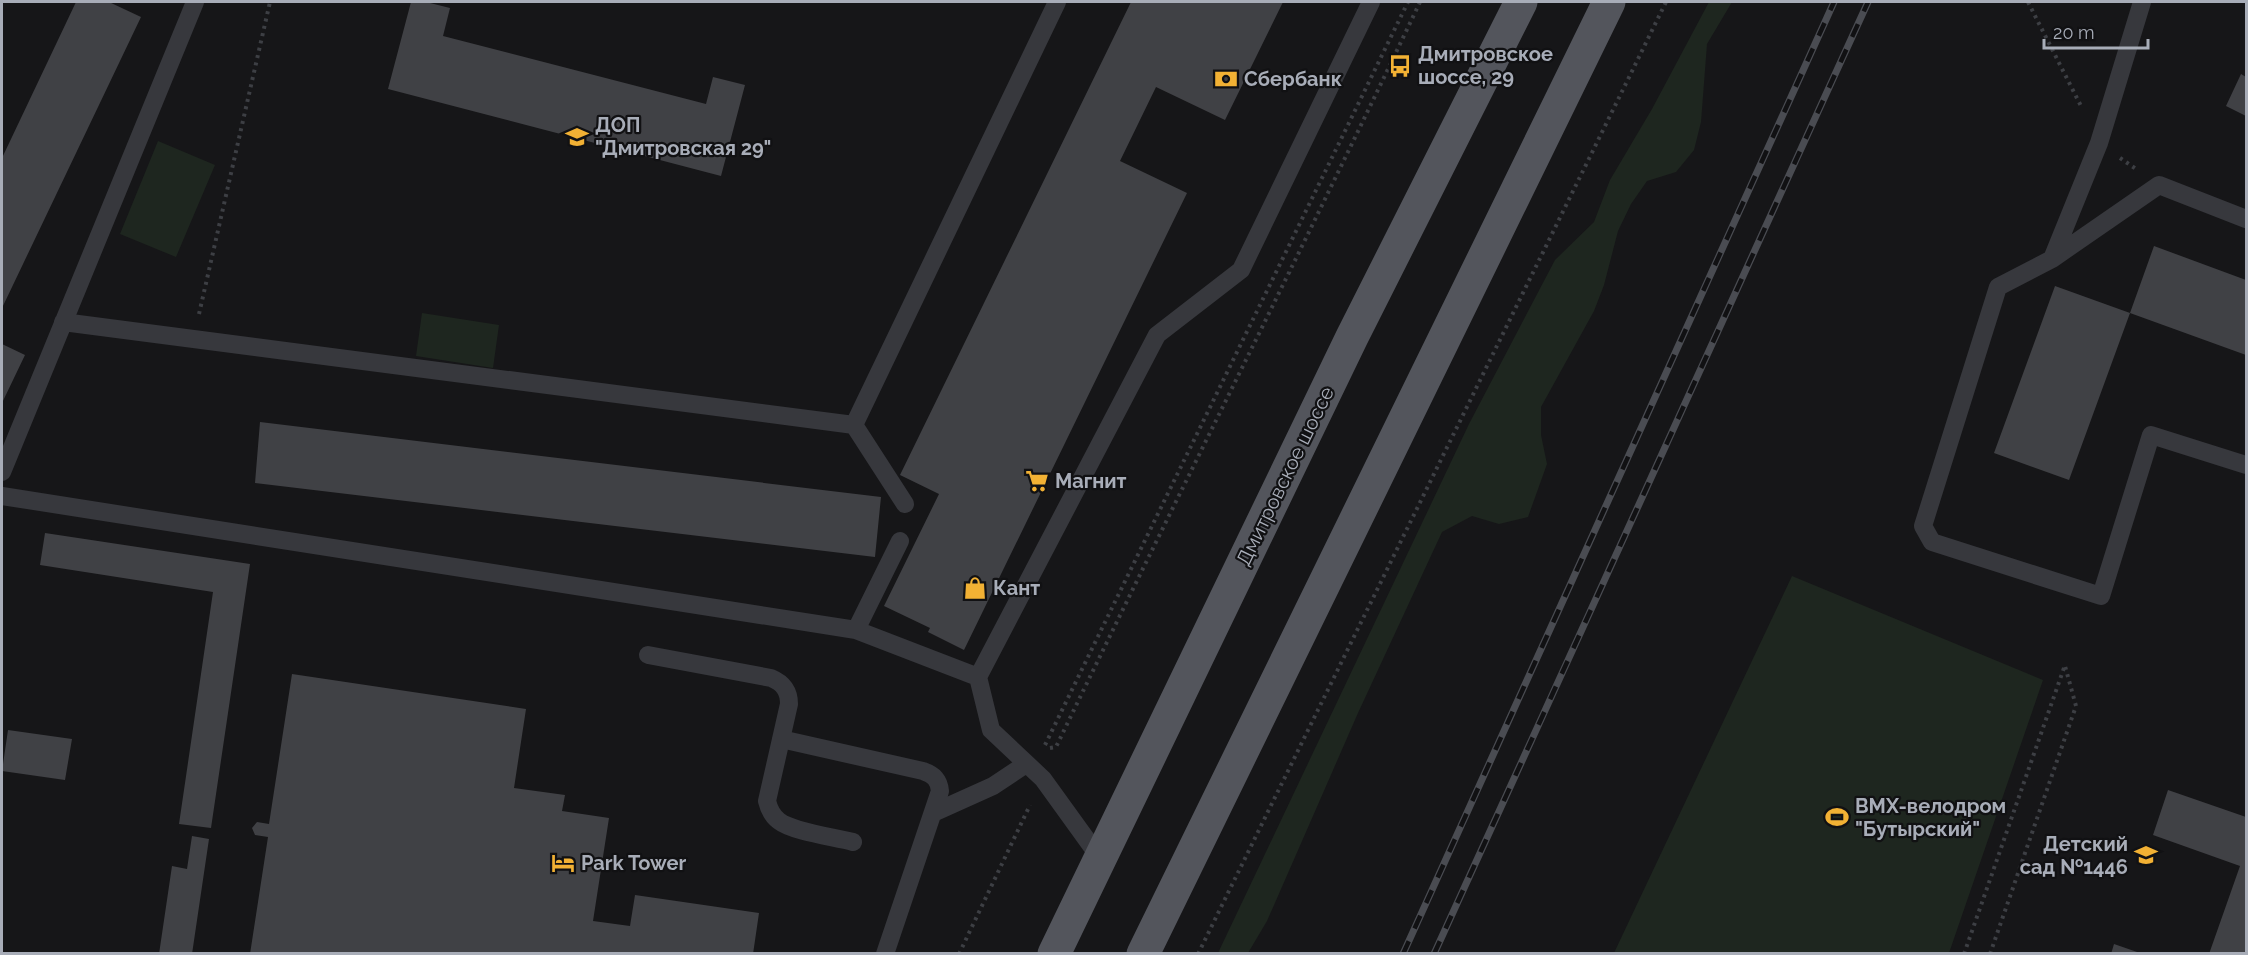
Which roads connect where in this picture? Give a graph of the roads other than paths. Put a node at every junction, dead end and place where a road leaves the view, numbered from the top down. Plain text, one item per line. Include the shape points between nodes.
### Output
1 (195, 2) edge
2 (1057, 2) edge
3 (1371, 2) edge
4 (1521, 2) edge
5 (1609, 2) edge
6 (2142, 2) edge
7 (2247, 219) edge
8 (2052, 259) junction
9 (63, 322) junction
10 (854, 425) junction
11 (2247, 465) edge
12 (2, 472) edge
13 (2, 495) edge
14 (905, 504) dead end
15 (900, 541) dead end
16 (856, 630) junction
17 (648, 655) dead end
18 (978, 677) junction
19 (781, 738) junction
20 (1026, 764) junction
21 (933, 813) junction
22 (853, 842) dead end
23 (1100, 858) junction
24 (885, 954) edge
25 (1054, 954) edge
26 (1143, 954) edge

1 - 9 lane
2 - 10 lane
3 - 18 lane via 1241,270 1157,335
4 - 23 main road, Дмитровское шоссе via 1352,337
5 - 26 main road
6 - 8 lane via 2099,143
7 - 8 lane via 2159,185
8 - 11 lane via 1998,287 1923,526 1932,542 2101,596 2151,435
9 - 10 lane
9 - 12 lane
10 - 14 lane
13 - 16 lane
15 - 16 lane
16 - 18 lane
17 - 19 lane via 780,682 789,696
18 - 20 lane via 991,730
19 - 21 lane via 931,774 940,791
19 - 22 lane via 767,801 774,817 789,827
20 - 21 lane via 993,786
20 - 23 lane via 1043,779
21 - 24 lane
23 - 25 main road, Дмитровское шоссе

